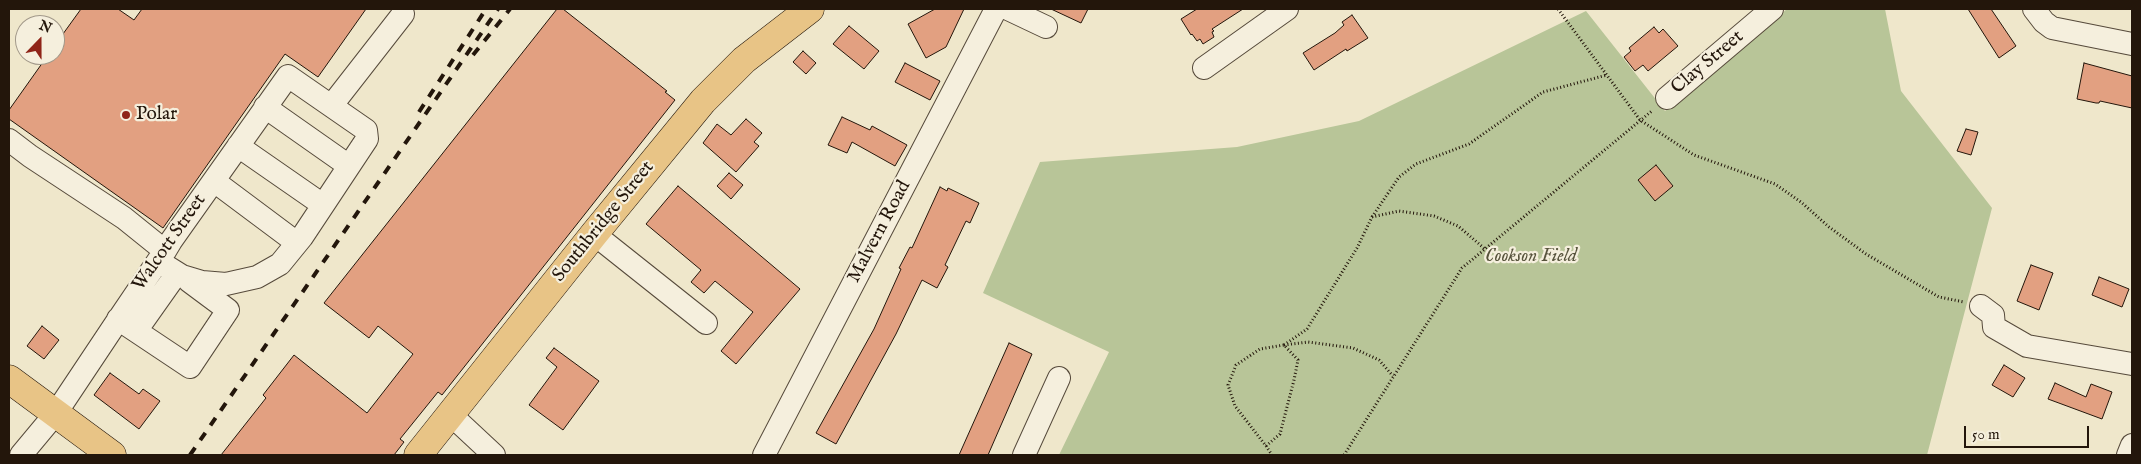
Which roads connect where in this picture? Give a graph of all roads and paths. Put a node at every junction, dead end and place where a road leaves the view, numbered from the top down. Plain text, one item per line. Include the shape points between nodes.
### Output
1 (810, 9) edge
2 (996, 9) edge
3 (1008, 9) edge
4 (1287, 9) edge
5 (1558, 9) edge
6 (1772, 9) edge
7 (2034, 9) edge
8 (403, 14) dead end
9 (1046, 27) dead end
10 (2132, 44) edge
11 (1204, 68) dead end
12 (1607, 75) junction
13 (1667, 98) joint
14 (332, 106) junction
15 (266, 107) junction
16 (1640, 120) junction
17 (9, 140) edge
18 (238, 146) junction
19 (349, 166) junction
20 (214, 181) junction
21 (323, 205) junction
22 (1372, 217) junction
23 (594, 234) junction
24 (297, 243) junction
25 (1486, 249) junction
26 (161, 256) junction
27 (180, 275) junction
28 (1981, 306) joint
29 (706, 323) dead end
30 (127, 325) junction
31 (1284, 345) junction
32 (2132, 364) edge
33 (1393, 376) junction
34 (1059, 378) dead end
35 (9, 379) edge
36 (56, 413) junction
37 (450, 414) junction
38 (2132, 445) edge
39 (1266, 446) junction
40 (21, 455) edge
41 (112, 455) edge
42 (419, 455) edge
43 (494, 455) edge
44 (764, 455) edge
45 (1024, 455) edge
46 (1272, 455) edge
47 (1344, 455) edge
48 (2128, 455) edge

1 - 23 main road, Southbridge Street via 722,81
2 - 44 street, Malvern Road
3 - 9 street
4 - 11 street
5 - 12 path
6 - 13 street, Clay Street
7 - 10 street via 2052,28
8 - 14 street
12 - 16 path
12 - 22 path via 1543,92 1469,144 1416,164 1398,178
13 - 16 path
14 - 15 street, Walcott Street via 288,76
14 - 19 street via 368,134
15 - 18 street, Walcott Street
15 - 19 street
16 - 25 path
16 - 28 path via 1694,155 1775,184 1866,254 1939,296
17 - 26 street via 124,218
18 - 20 street, Walcott Street
18 - 21 street
19 - 21 street
20 - 24 street
20 - 26 street, Walcott Street
21 - 24 street
22 - 25 path via 1398,211 1434,216 1458,226
22 - 31 path via 1357,248 1307,329
23 - 29 street
23 - 37 main road, Southbridge Street
24 - 27 street via 280,264 258,277 226,284 202,282
25 - 33 path via 1462,268
26 - 27 street
26 - 30 street, Walcott Street
27 - 30 street
27 - 30 street via 228,310 190,368
28 - 32 street via 1992,316 1994,327 2027,346
30 - 36 street, Walcott Street
31 - 33 path via 1308,342 1353,348 1379,360
31 - 39 path via 1298,360 1280,434
31 - 39 path via 1260,349 1236,365 1228,385 1235,406
33 - 47 path
34 - 45 street
35 - 36 main road
36 - 40 street, Walcott Street
36 - 41 main road
37 - 42 main road, Southbridge Street
37 - 43 street
38 - 48 street
39 - 46 path

